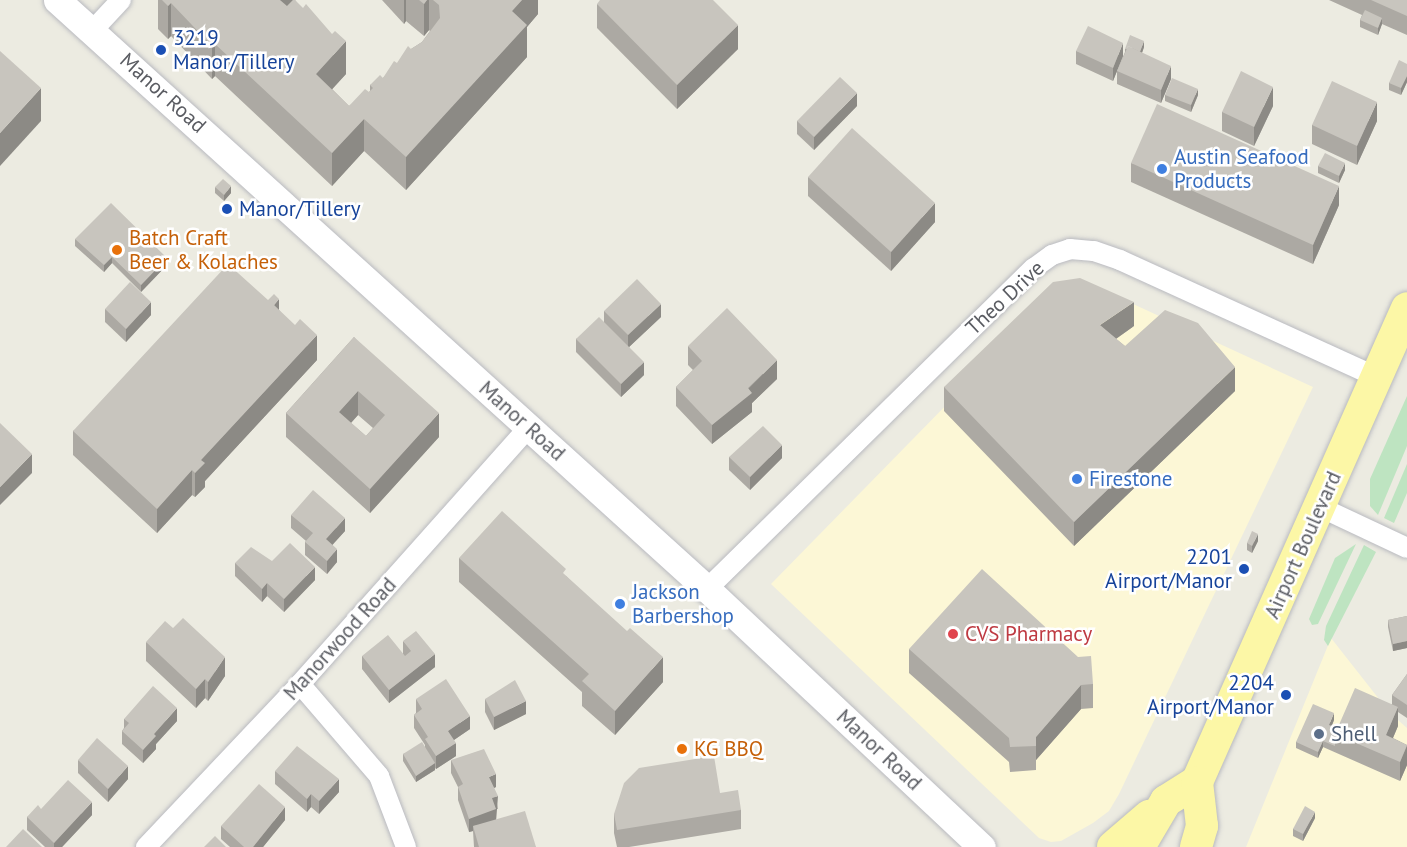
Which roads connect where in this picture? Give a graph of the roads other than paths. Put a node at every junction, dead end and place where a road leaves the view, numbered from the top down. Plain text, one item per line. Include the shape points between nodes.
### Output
1 (57, 0) edge
2 (121, 0) edge
3 (93, 30) junction
4 (1407, 308) edge
5 (1377, 377) junction
6 (530, 427) junction
7 (1320, 507) junction
8 (1407, 548) edge
9 (707, 589) junction
10 (300, 684) junction
11 (1197, 782) junction
12 (1166, 801) junction
13 (146, 847) edge
14 (406, 847) edge
15 (981, 847) edge
16 (1113, 847) edge
17 (1139, 847) edge
18 (1163, 847) edge
19 (1196, 847) edge

1 - 3 main road, Manor Road
2 - 3 street
3 - 6 main road, Manor Road
4 - 5 main road, Airport Boulevard
5 - 7 main road, Airport Boulevard
5 - 9 street, Theo Drive via 1120,260 1094,251 1070,249 1034,268
6 - 9 main road, Manor Road
6 - 10 street, Manorwood Road
7 - 8 street
7 - 11 main road, Airport Boulevard
9 - 15 main road, Manor Road
10 - 13 street, Manorwood Road
10 - 14 street via 379,776
11 - 12 main road
11 - 19 main road via 1202,818
12 - 16 main road
12 - 17 main road
12 - 18 main road

